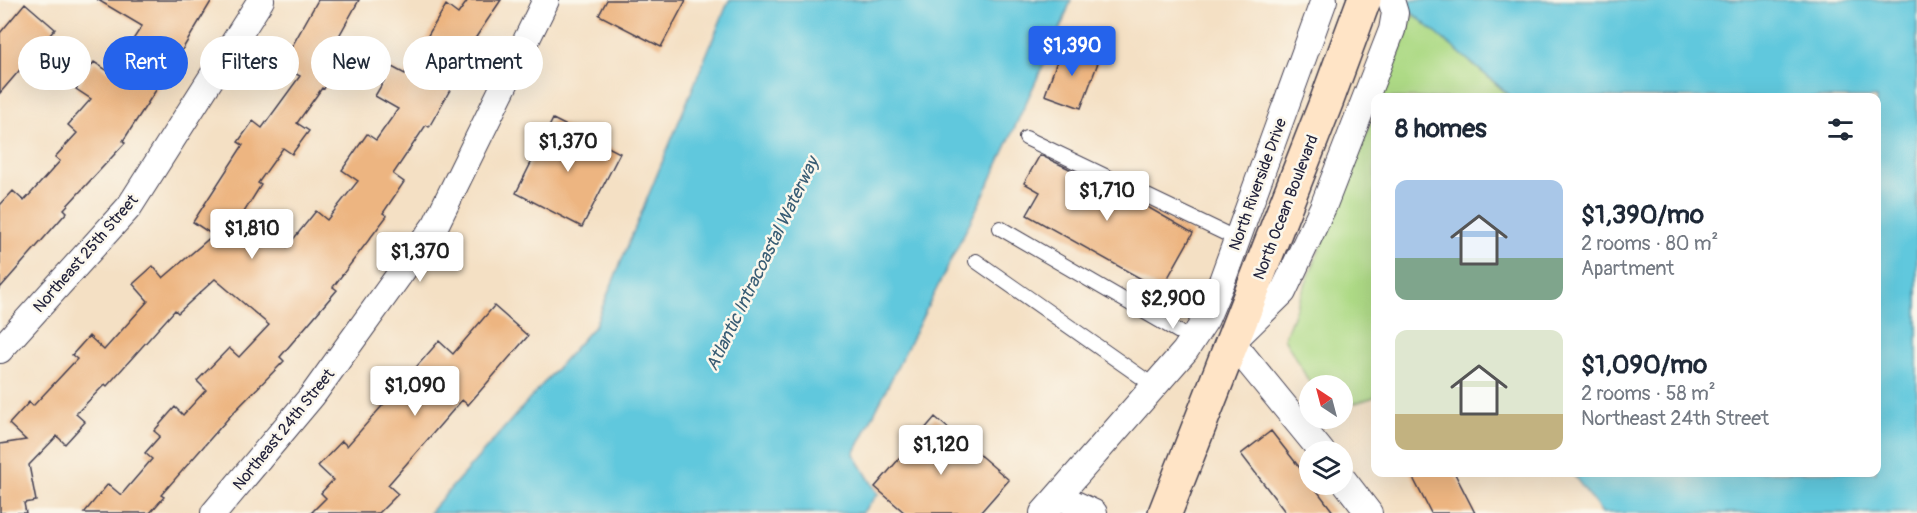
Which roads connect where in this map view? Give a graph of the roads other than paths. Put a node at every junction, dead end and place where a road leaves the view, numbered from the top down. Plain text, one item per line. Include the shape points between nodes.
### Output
1 (261, 0) edge
2 (546, 0) edge
3 (1324, 0) edge
4 (1364, 0) edge
5 (1391, 0) edge
6 (1026, 138) dead end
7 (1000, 228) dead end
8 (1237, 238) junction
9 (976, 261) dead end
10 (1193, 340) junction
11 (1232, 342) junction
12 (0, 350) edge
13 (1154, 386) junction
14 (1313, 441) edge
15 (1353, 492) edge
16 (1050, 504) edge
17 (214, 513) edge
18 (1094, 513) edge
19 (1165, 513) edge
20 (1369, 513) edge

1 - 12 street, Northeast 25th Street via 129,207
2 - 17 street, Northeast 24th Street via 436,224 312,396
3 - 8 street, North Riverside Drive
4 - 11 main road, North Ocean Boulevard
5 - 11 street via 1395,13 1392,30 1323,207 1283,292
6 - 8 lane
7 - 10 lane
8 - 10 street, North Riverside Drive via 1206,319
9 - 13 lane
10 - 13 street, North Riverside Drive
11 - 14 street
11 - 19 main road, North Ocean Boulevard
13 - 16 street, North Riverside Drive
15 - 20 street
16 - 18 street, North Riverside Drive

